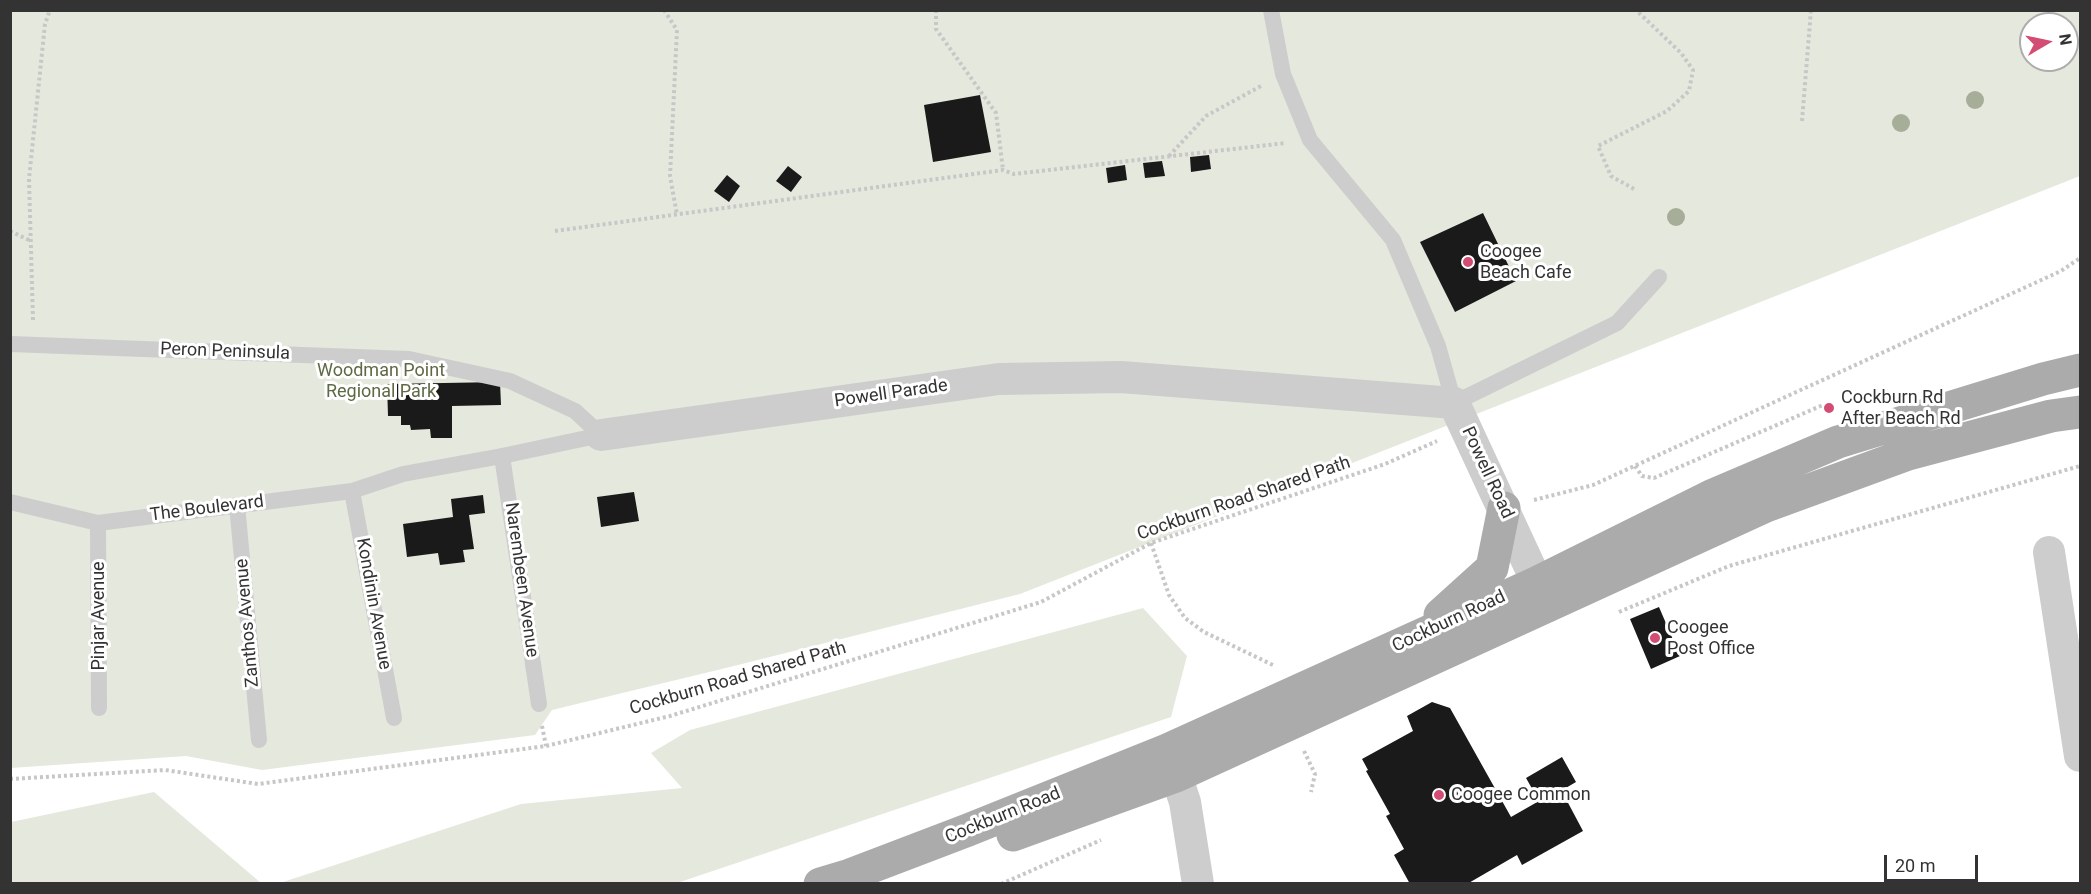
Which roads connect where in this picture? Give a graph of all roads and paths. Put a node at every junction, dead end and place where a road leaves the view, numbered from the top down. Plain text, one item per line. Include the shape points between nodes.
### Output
1 (50, 10) edge
2 (664, 10) edge
3 (936, 10) edge
4 (1271, 10) edge
5 (1636, 10) edge
6 (1811, 10) edge
7 (1283, 74) junction
8 (1802, 121) dead end
9 (1310, 140) junction
10 (1169, 156) junction
11 (1003, 170) junction
12 (1634, 189) dead end
13 (677, 215) junction
14 (10, 231) edge
15 (555, 231) dead end
16 (32, 242) junction
17 (2080, 258) edge
18 (1659, 278) dead end
19 (10, 344) edge
20 (33, 345) junction
21 (2080, 370) edge
22 (1454, 403) junction
23 (1823, 405) dead end
24 (2080, 412) edge
25 (601, 435) junction
26 (1444, 446) dead end
27 (502, 456) junction
28 (1635, 466) junction
29 (2080, 466) edge
30 (403, 474) joint
31 (352, 491) junction
32 (10, 502) edge
33 (237, 505) junction
34 (1503, 508) junction
35 (98, 523) junction
36 (1151, 543) junction
37 (2049, 552) dead end
38 (1542, 594) junction
39 (1610, 616) dead end
40 (1417, 637) junction
41 (1282, 670) dead end
42 (539, 704) dead end
43 (99, 708) dead end
44 (394, 718) dead end
45 (259, 740) dead end
46 (1312, 748) dead end
47 (1304, 751) junction
48 (1294, 756) dead end
49 (2080, 756) edge
50 (1172, 763) junction
51 (10, 779) edge
52 (1311, 792) dead end
53 (820, 884) edge
54 (879, 884) edge
55 (1198, 884) edge

1 - 16 path via 45,24 29,180
2 - 13 path via 676,30 670,176
3 - 11 path via 936,29 996,112
4 - 7 lane
5 - 12 path via 1694,70 1689,91 1667,111 1598,146 1611,176
6 - 8 path
7 - 9 lane
7 - 10 path via 1206,116
9 - 10 path
9 - 22 lane via 1393,240 1438,346
10 - 11 path via 1014,174
11 - 13 path
13 - 15 path
14 - 16 path
16 - 20 path
17 - 28 path via 2061,271
18 - 22 lane via 1617,323
19 - 20 lane, Peron Peninsula
20 - 25 lane, Peron Peninsula via 409,359 510,381 574,411
21 - 38 main road, Cockburn Road via 1838,442 1711,496
22 - 25 street, Powell Parade via 1121,377 999,379
22 - 34 street, Powell Road
23 - 28 path via 1654,478 1642,476
24 - 38 main road, Cockburn Road via 1908,454
25 - 27 lane, Powell Parade
26 - 36 path, Cockburn Road Shared Path via 1437,441 1384,464
27 - 30 lane, Powell Parade
27 - 42 lane, Narembeen Avenue
28 - 34 path via 1593,485
29 - 39 path via 1729,566
30 - 31 lane, The Boulevard
31 - 33 lane, The Boulevard
31 - 44 lane, Kondinin Avenue
32 - 35 lane, The Boulevard
33 - 35 lane, The Boulevard
33 - 45 lane, Zanthos Avenue
34 - 38 street, Powell Road
34 - 40 main road via 1492,568
35 - 43 lane, Pinjar Avenue
36 - 41 path via 1169,595 1185,618 1203,632
36 - 51 path, Cockburn Road Shared Path via 1041,602 670,716 546,746 258,784 165,770
37 - 49 street
38 - 40 main road, Cockburn Road
38 - 50 main road, Cockburn Road
40 - 50 main road, Cockburn Road
46 - 47 path
47 - 48 path
47 - 52 path via 1315,774
50 - 53 main road, Cockburn Road
50 - 54 main road, Cockburn Road
50 - 55 street via 1185,802

